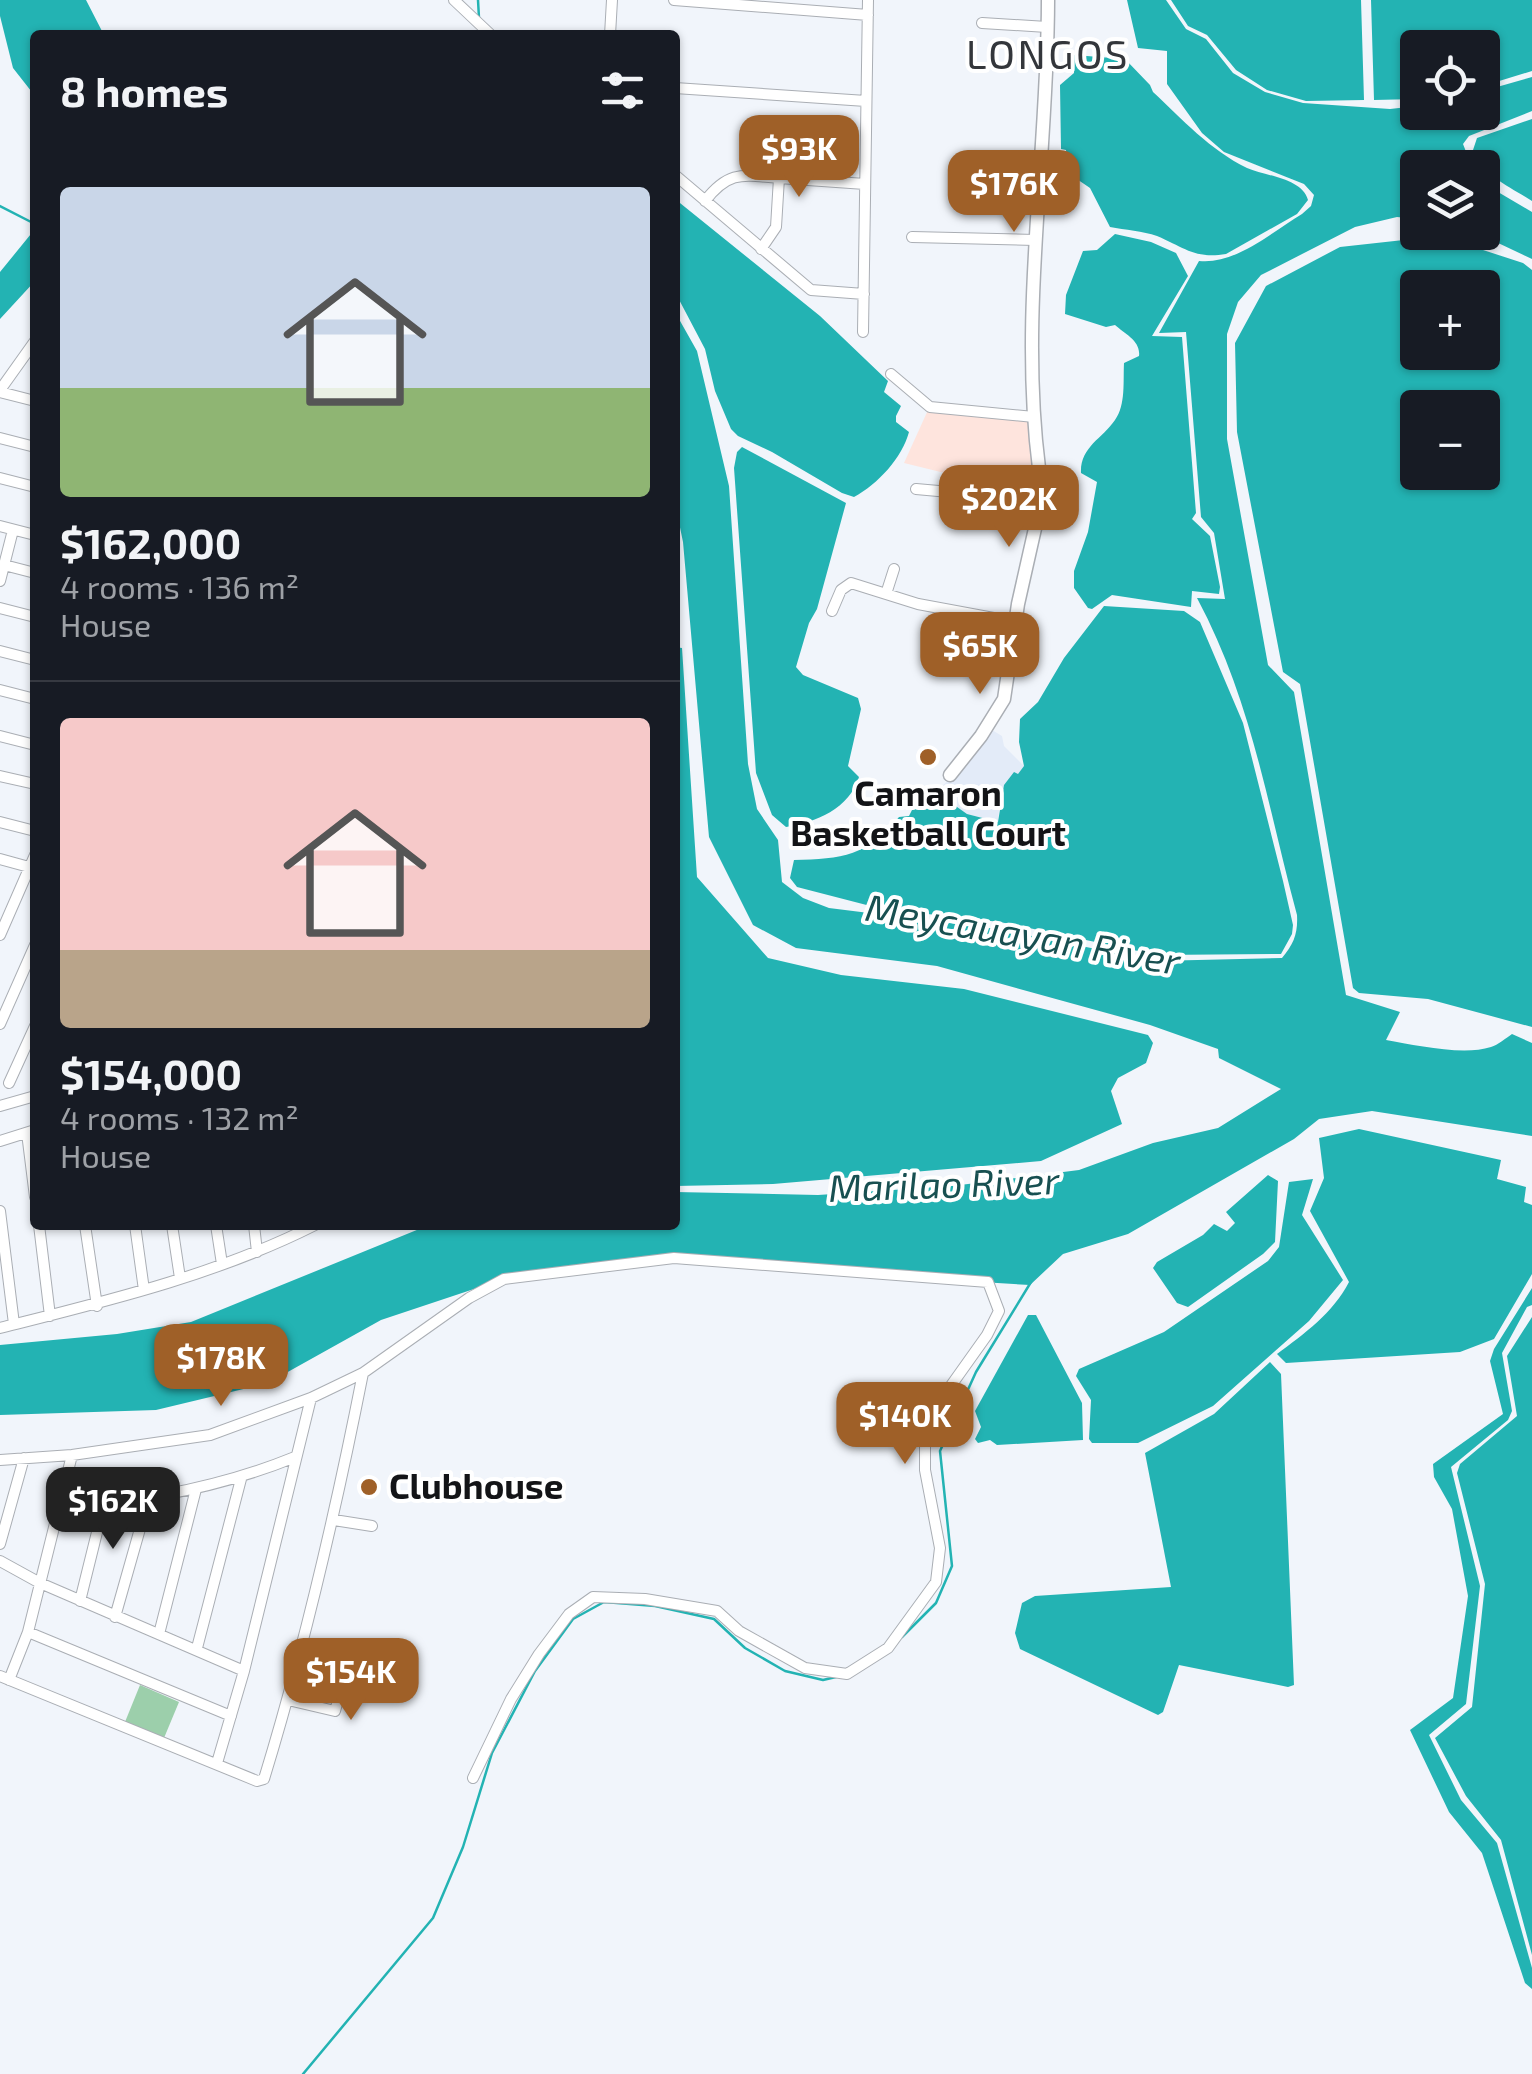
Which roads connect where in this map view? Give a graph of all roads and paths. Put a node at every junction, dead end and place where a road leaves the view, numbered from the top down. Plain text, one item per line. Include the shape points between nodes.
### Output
1 (454, 0) edge
2 (612, 0) edge
3 (674, 0) edge
4 (699, 0) edge
5 (868, 0) edge
6 (1048, 0) edge
7 (786, 4) edge
8 (868, 15) junction
9 (982, 24) dead end
10 (1047, 27) junction
11 (486, 30) edge
12 (610, 30) edge
13 (680, 88) edge
14 (866, 102) junction
15 (779, 178) junction
16 (680, 179) edge
17 (865, 184) junction
18 (706, 201) junction
19 (912, 237) dead end
20 (1034, 240) junction
21 (761, 248) junction
22 (864, 294) junction
23 (863, 332) dead end
24 (30, 348) edge
25 (18, 361) junction
26 (30, 364) edge
27 (890, 374) dead end
28 (0, 391) edge
29 (30, 400) edge
30 (1034, 416) junction
31 (0, 438) edge
32 (30, 446) edge
33 (0, 478) edge
34 (30, 486) edge
35 (916, 489) dead end
36 (1039, 500) junction
37 (0, 526) edge
38 (13, 530) junction
39 (30, 534) edge
40 (4, 565) junction
41 (894, 570) dead end
42 (30, 571) edge
43 (0, 581) edge
44 (886, 594) junction
45 (0, 608) edge
46 (832, 612) dead end
47 (30, 616) edge
48 (1015, 622) junction
49 (0, 651) edge
50 (30, 659) edge
51 (0, 690) edge
52 (30, 698) edge
53 (0, 736) edge
54 (30, 744) edge
55 (950, 775) dead end
56 (0, 776) edge
57 (30, 783) edge
58 (0, 822) edge
59 (30, 830) edge
60 (0, 859) edge
61 (30, 867) joint
62 (6, 906) edge
63 (0, 935) edge
64 (30, 956) edge
65 (0, 1024) edge
66 (30, 1038) edge
67 (30, 1060) edge
68 (19, 1063) junction
69 (9, 1083) dead end
70 (30, 1097) edge
71 (0, 1106) edge
72 (30, 1131) edge
73 (0, 1141) edge
74 (0, 1211) edge
75 (39, 1230) edge
76 (87, 1230) edge
77 (136, 1230) edge
78 (173, 1230) edge
79 (217, 1230) edge
80 (255, 1230) edge
81 (296, 1230) edge
82 (257, 1252) junction
83 (222, 1264) junction
84 (180, 1278) junction
85 (144, 1290) junction
86 (97, 1306) junction
87 (50, 1316) junction
88 (14, 1324) junction
89 (0, 1328) edge
90 (363, 1372) junction
91 (311, 1398) junction
92 (72, 1455) junction
93 (295, 1457) junction
94 (24, 1458) junction
95 (0, 1460) edge
96 (241, 1479) junction
97 (196, 1489) junction
98 (149, 1497) junction
99 (104, 1504) junction
100 (60, 1506) junction
101 (334, 1520) junction
102 (372, 1526) dead end
103 (0, 1544) edge
104 (0, 1560) edge
105 (40, 1584) junction
106 (80, 1601) junction
107 (116, 1617) junction
108 (28, 1632) junction
109 (159, 1634) junction
110 (198, 1648) junction
111 (352, 1649) dead end
112 (244, 1670) junction
113 (4, 1678) edge
114 (288, 1700) junction
115 (231, 1716) junction
116 (216, 1763) junction
117 (474, 1778) dead end

1 - 11 street
2 - 12 street
3 - 4 street
4 - 7 street
5 - 8 street
6 - 10 street
7 - 8 street
8 - 14 street
9 - 10 street
10 - 20 street
13 - 14 street
14 - 17 street
15 - 17 street
15 - 18 street via 734,176
15 - 21 street via 776,227
16 - 18 street
17 - 22 street
18 - 21 street
19 - 20 street
20 - 30 street
21 - 22 street via 811,290
22 - 23 street
24 - 25 street
25 - 26 street
25 - 28 street
27 - 30 street via 930,407
28 - 29 street
30 - 36 street
31 - 32 street
33 - 34 street
35 - 36 street
36 - 48 street
37 - 38 street
38 - 39 street
38 - 40 street
40 - 42 street
40 - 43 street
41 - 44 street
44 - 46 street via 847,584
44 - 48 street
45 - 47 street
48 - 55 street via 1004,698
49 - 50 street
51 - 52 street
53 - 54 street
56 - 57 street
58 - 59 street
60 - 61 street
61 - 62 street
62 - 63 street
64 - 65 street
66 - 68 street
67 - 68 street
68 - 69 street
70 - 71 street
72 - 73 street
74 - 88 street
75 - 87 street
76 - 86 street
77 - 85 street
78 - 84 street
79 - 83 street
80 - 82 street
81 - 82 street
82 - 83 street
83 - 84 street
84 - 85 street
85 - 86 street
86 - 87 street
87 - 88 street
88 - 89 street
90 - 91 street
90 - 101 street
90 - 117 street via 504,1279 674,1258 988,1282 998,1311 950,1388 926,1444 940,1548 936,1582 888,1648 847,1674 805,1668 717,1611 592,1597 569,1614 538,1654
91 - 92 street via 210,1435
91 - 93 street
92 - 94 street
92 - 100 street
93 - 96 street
93 - 112 street
94 - 95 street
94 - 103 street
96 - 97 street
96 - 110 street
97 - 98 street
97 - 109 street
98 - 99 street
98 - 107 street
99 - 100 street
99 - 106 street
100 - 105 street
101 - 102 street
101 - 114 street
104 - 105 street
105 - 106 street
105 - 108 street
106 - 107 street
107 - 109 street
108 - 113 street
108 - 115 street
109 - 110 street
110 - 112 street
111 - 114 street via 335,1711
112 - 115 street
113 - 116 street
114 - 116 street via 264,1779
115 - 116 street

